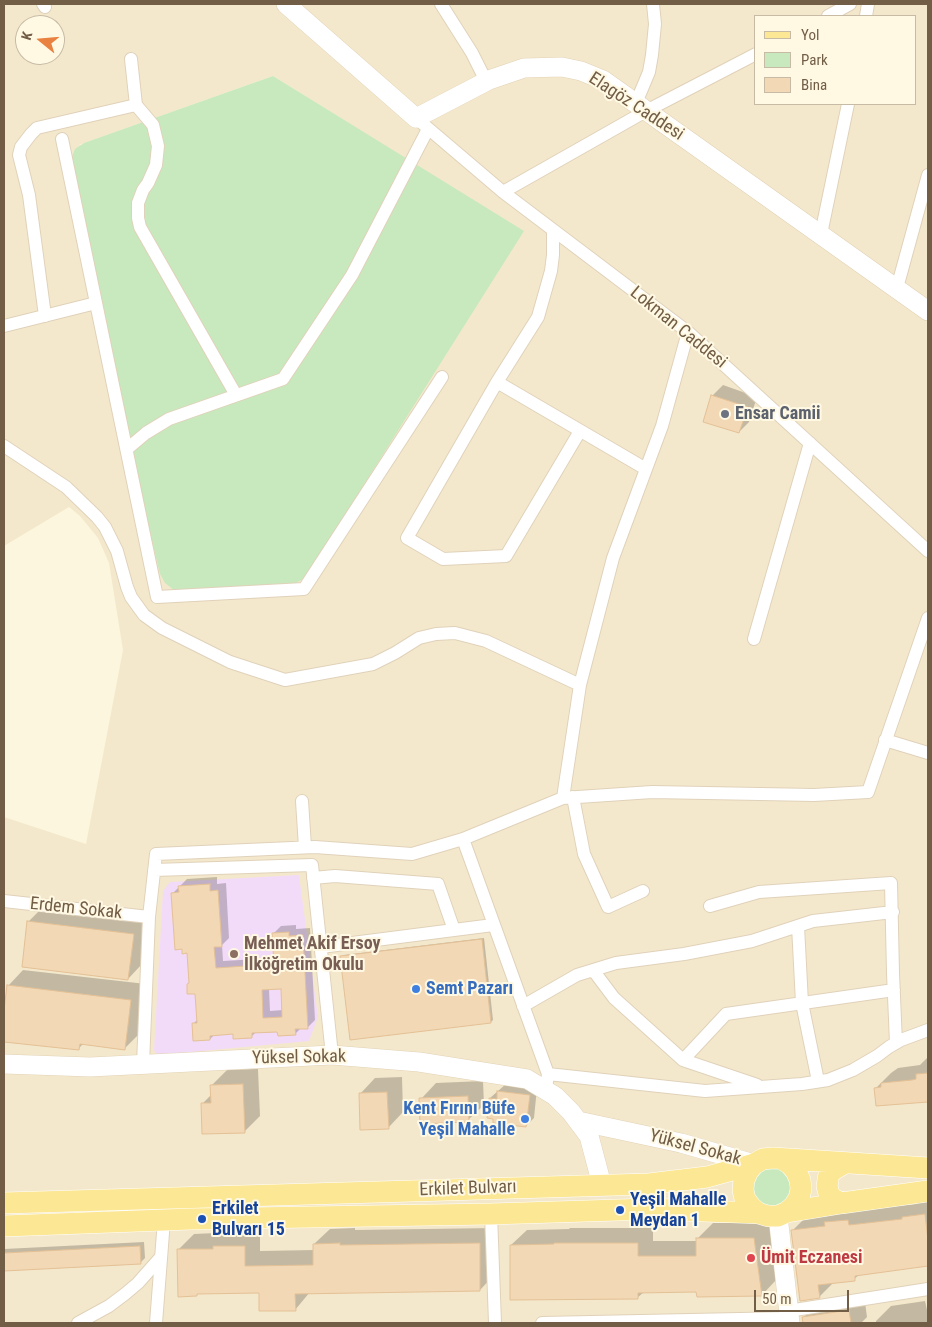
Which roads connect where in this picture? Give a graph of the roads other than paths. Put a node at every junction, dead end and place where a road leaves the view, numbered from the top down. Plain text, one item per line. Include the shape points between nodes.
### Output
1 (286, 4) edge
2 (441, 4) edge
3 (653, 4) edge
4 (850, 4) edge
5 (830, 15) edge
6 (754, 55) edge
7 (131, 59) dead end
8 (486, 81) junction
9 (136, 105) junction
10 (848, 105) edge
11 (641, 107) junction
12 (422, 124) junction
13 (62, 139) dead end
14 (928, 175) edge
15 (502, 192) junction
16 (553, 230) junction
17 (821, 234) junction
18 (897, 288) junction
19 (96, 303) junction
20 (928, 311) edge
21 (45, 316) junction
22 (4, 326) edge
23 (688, 332) junction
24 (442, 376) dead end
25 (497, 382) junction
26 (236, 395) junction
27 (580, 431) junction
28 (810, 443) junction
29 (4, 446) edge
30 (127, 449) junction
31 (646, 469) junction
32 (928, 551) edge
33 (928, 618) edge
34 (754, 639) dead end
35 (580, 685) junction
36 (885, 740) junction
37 (928, 753) edge
38 (568, 798) junction
39 (302, 800) dead end
40 (464, 839) junction
41 (305, 847) junction
42 (154, 870) junction
43 (314, 878) junction
44 (643, 891) dead end
45 (4, 901) edge
46 (710, 906) dead end
47 (893, 912) junction
48 (149, 917) junction
49 (494, 925) junction
50 (798, 926) junction
51 (454, 930) junction
52 (321, 947) junction
53 (593, 970) junction
54 (894, 990) junction
55 (802, 1003) junction
56 (523, 1006) junction
57 (928, 1030) edge
58 (896, 1042) junction
59 (332, 1055) junction
60 (683, 1060) junction
61 (4, 1064) edge
62 (143, 1064) junction
63 (818, 1081) junction
64 (547, 1082) junction
65 (762, 1087) junction
66 (578, 1120) junction
67 (589, 1136) junction
68 (782, 1160) junction
69 (845, 1163) junction
70 (754, 1164) junction
71 (928, 1168) edge
72 (648, 1184) junction
73 (602, 1185) junction
74 (928, 1191) edge
75 (4, 1203) edge
76 (842, 1203) junction
77 (492, 1214) junction
78 (774, 1214) junction
79 (164, 1220) junction
80 (4, 1226) edge
81 (161, 1256) junction
82 (928, 1289) edge
83 (789, 1317) edge
84 (78, 1323) edge
85 (156, 1323) edge
86 (495, 1323) edge
87 (542, 1323) edge

1 - 12 street
2 - 8 street
3 - 11 street via 652,55
4 - 5 street
6 - 11 street
7 - 9 street
8 - 11 street, Elagöz Caddesi via 524,68 562,67 603,80
8 - 12 street, Elagöz Caddesi
9 - 21 street via 37,128 21,147 19,155 29,195
9 - 26 street via 153,125 158,146 156,165 138,203 140,227
10 - 17 street
11 - 15 street
11 - 17 street, Elagöz Caddesi
12 - 15 street, Lokman Caddesi
12 - 26 street via 352,275 283,379
13 - 19 street
14 - 18 street
15 - 16 street, Lokman Caddesi
16 - 23 street, Lokman Caddesi
16 - 25 street via 551,271 538,317
17 - 18 street, Elagöz Caddesi
18 - 20 street, Elagöz Caddesi
19 - 21 street
19 - 30 street
21 - 22 street
23 - 28 street, Lokman Caddesi
23 - 31 street via 662,426
24 - 30 street via 304,589 157,597
25 - 27 street
25 - 27 street via 406,538 443,559 506,556
26 - 30 street via 169,419
27 - 31 street
28 - 32 street, Lokman Caddesi
28 - 34 street
29 - 35 street via 66,487 97,517 112,538 126,587 144,615 162,628 230,662 285,680 373,664 419,638 456,633 486,641
31 - 35 street via 613,558
33 - 36 street
35 - 38 street
36 - 37 street
36 - 38 street via 868,792 814,796 652,792
38 - 40 street
38 - 44 street via 584,854 608,907
39 - 41 street
40 - 41 street via 412,854
40 - 49 street
41 - 42 street via 156,854
42 - 43 street via 312,865
42 - 48 street
43 - 51 street via 335,876 438,884
43 - 52 street
45 - 48 street, Erdem Sokak
46 - 47 street via 759,892 891,883
47 - 50 street via 814,921
47 - 54 street
48 - 62 street
49 - 51 street
49 - 56 street
50 - 53 street via 752,941
50 - 55 street
51 - 52 street
52 - 59 street
53 - 56 street via 577,975
53 - 60 street via 614,998
54 - 55 street
54 - 58 street
55 - 60 street via 726,1014
55 - 63 street
56 - 64 street
57 - 58 street
58 - 63 street via 853,1070
59 - 62 street, Yüksel Sokak
59 - 64 street, Yüksel Sokak via 419,1062
60 - 65 street
61 - 62 street, Yüksel Sokak via 90,1067
63 - 65 street
64 - 65 street via 705,1091
64 - 66 street, Yüksel Sokak
66 - 67 street, Yüksel Sokak
66 - 70 street, Yüksel Sokak via 681,1143
67 - 72 street via 610,1170 627,1180
67 - 73 street, Yüksel Sokak
68 - 69 main road, Erkilet Bulvarı
68 - 70 main road, Erkilet Bulvarı via 763,1159
68 - 78 main road via 796,1171 801,1189 794,1206
69 - 71 main road, Erkilet Bulvarı
69 - 76 main road via 829,1174 827,1186 828,1194
70 - 72 main road, Erkilet Bulvarı via 707,1177
70 - 78 main road via 744,1180 745,1199 751,1207
72 - 73 main road, Erkilet Bulvarı
73 - 75 main road, Erkilet Bulvarı
74 - 76 main road, Erkilet Bulvarı
76 - 78 main road, Erkilet Bulvarı
77 - 78 main road, Erkilet Bulvarı via 650,1209
77 - 79 main road, Erkilet Bulvarı
77 - 86 street
78 - 83 street
79 - 80 main road, Erkilet Bulvarı
79 - 81 street
81 - 84 street via 125,1294
81 - 85 street
82 - 83 street
83 - 87 street

